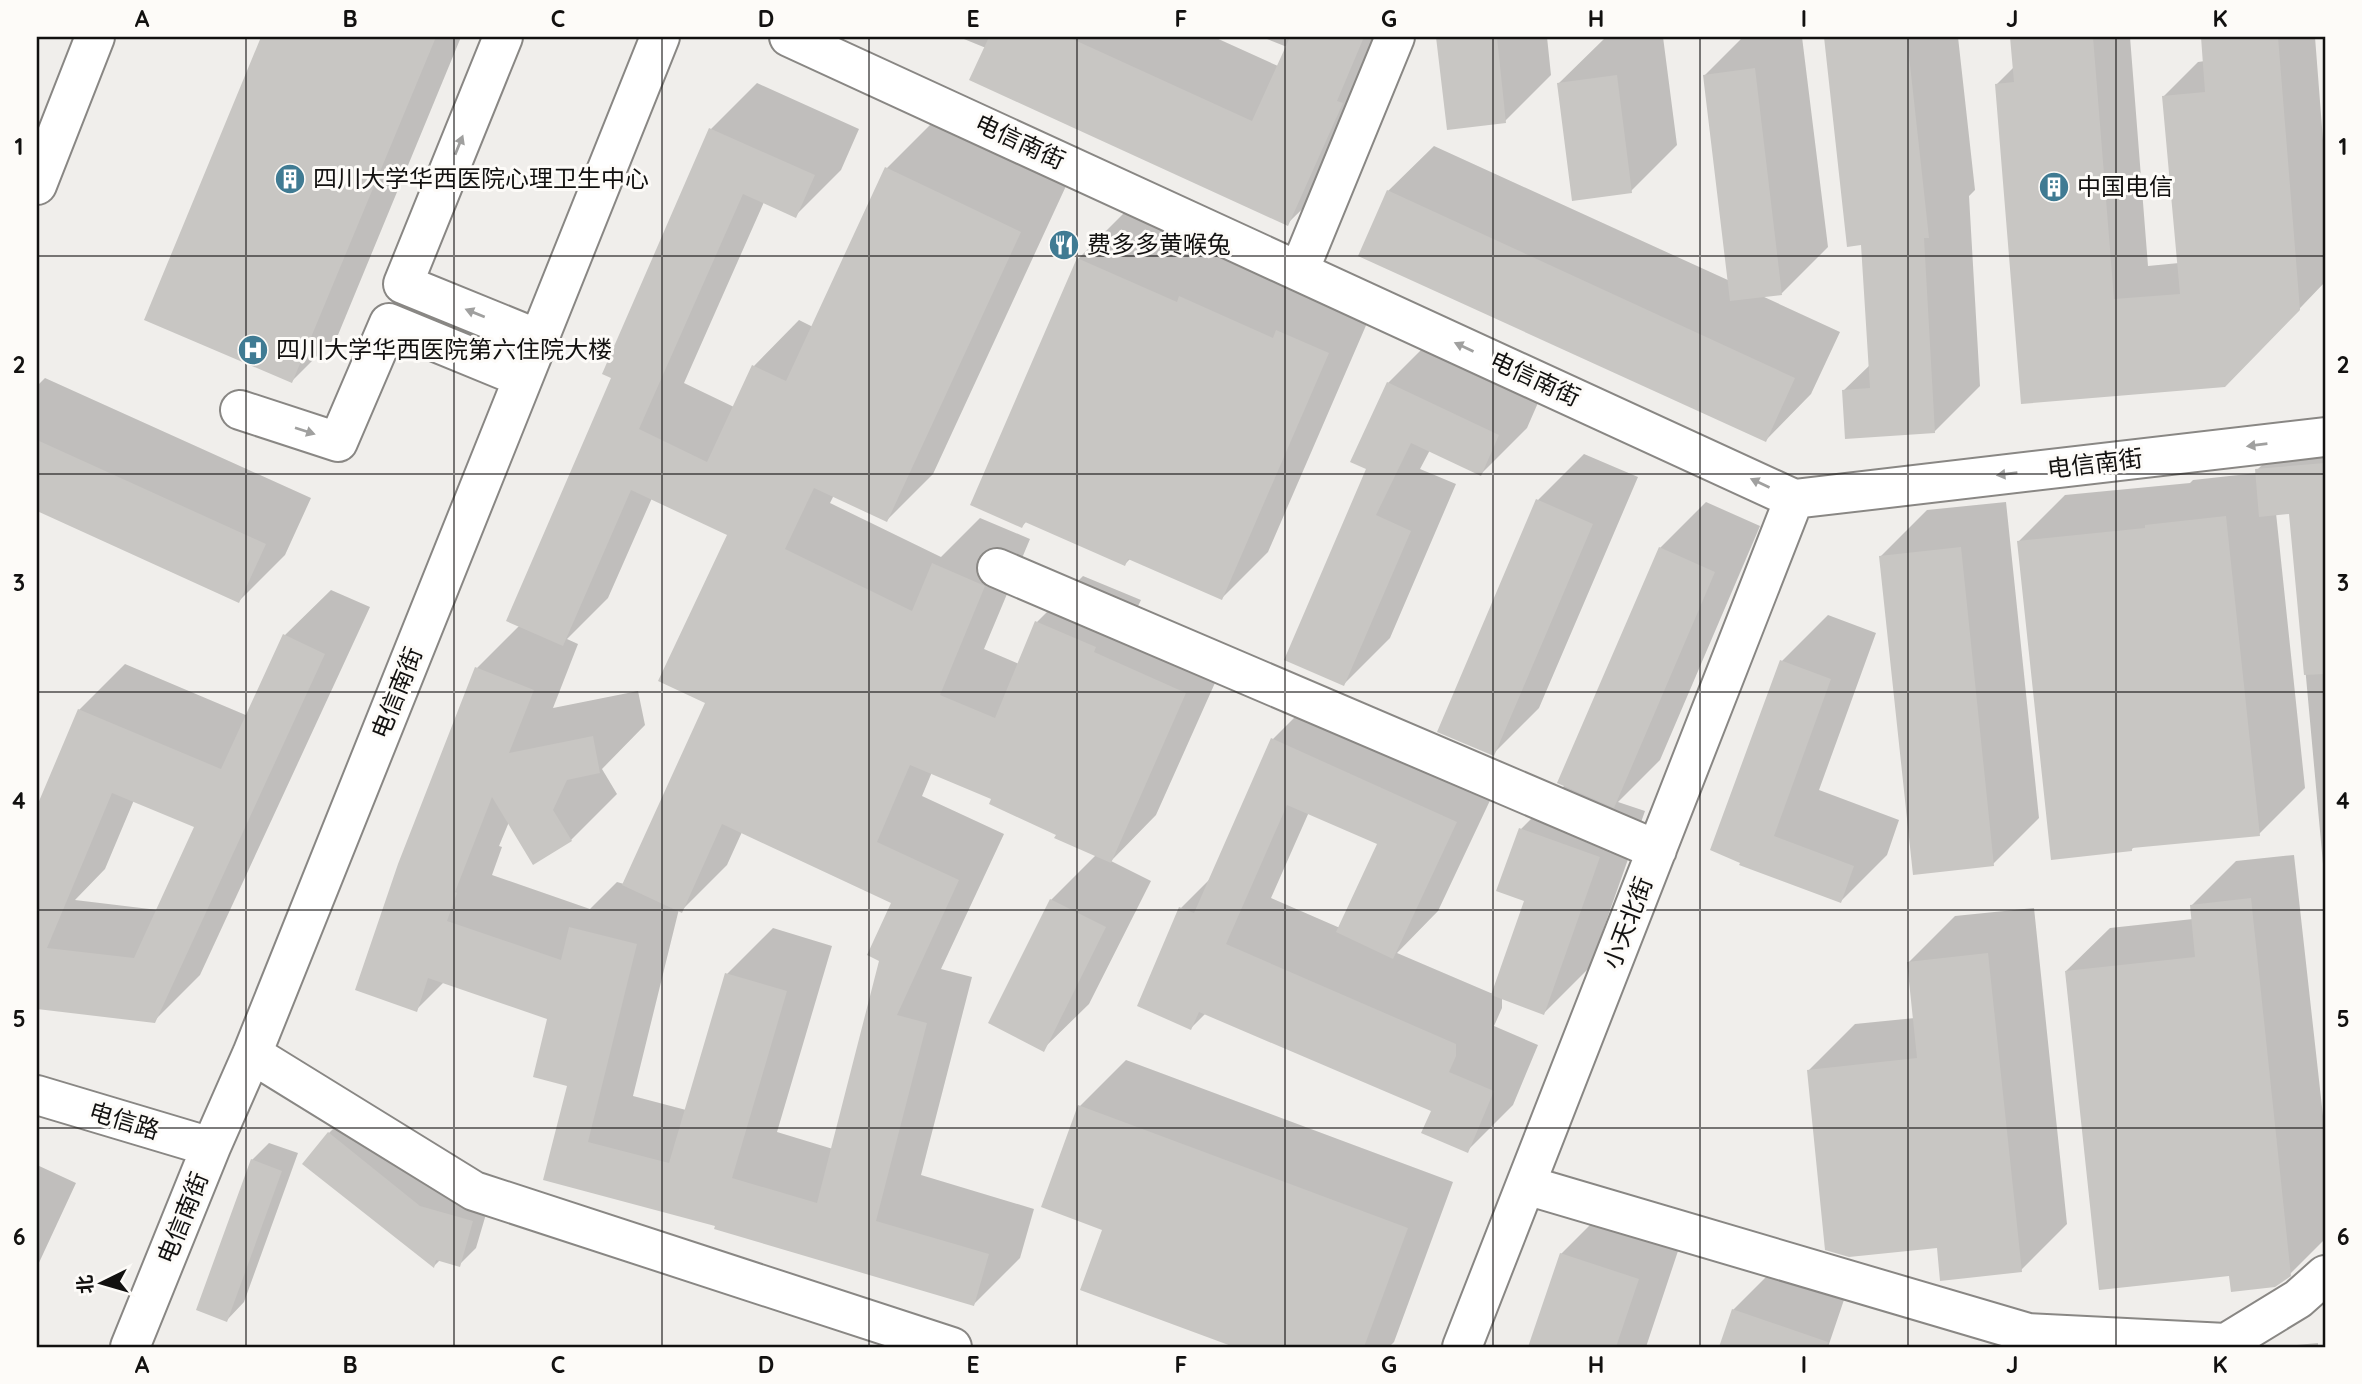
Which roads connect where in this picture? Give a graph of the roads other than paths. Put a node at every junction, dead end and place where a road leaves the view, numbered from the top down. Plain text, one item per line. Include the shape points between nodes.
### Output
1 (96, 37) edge
2 (503, 37) edge
3 (660, 37) edge
4 (789, 37) edge
5 (1395, 37) edge
6 (37, 185) edge
7 (1299, 271) junction
8 (403, 284) junction
9 (389, 323) junction
10 (538, 339) junction
11 (523, 378) junction
12 (240, 410) dead end
13 (2325, 438) edge
14 (1794, 499) junction
15 (997, 568) dead end
16 (1657, 850) junction
17 (252, 1054) junction
18 (37, 1095) edge
19 (211, 1147) junction
20 (1526, 1185) junction
21 (2325, 1275) edge
22 (130, 1347) edge
23 (952, 1347) edge
24 (1462, 1347) edge

1 - 6 street
8 -> 2 street
3 - 10 street, 电信南街
4 - 7 street, 电信南街
5 - 7 street
14 -> 7 street, 电信南街
8 - 9 street
10 -> 8 street
9 - 11 street
12 -> 9 street via 338,442
10 - 11 street, 电信南街
11 - 17 street, 电信南街
13 -> 14 street, 电信南街
14 - 16 street, 小天北街
15 - 16 street
16 - 20 street, 小天北街
17 - 19 street, 电信南街
17 - 23 street via 474,1191
18 - 19 street, 电信路
19 - 22 street, 电信南街
20 - 21 street via 2028,1333 2226,1343 2298,1299
20 - 24 street, 小天北街

